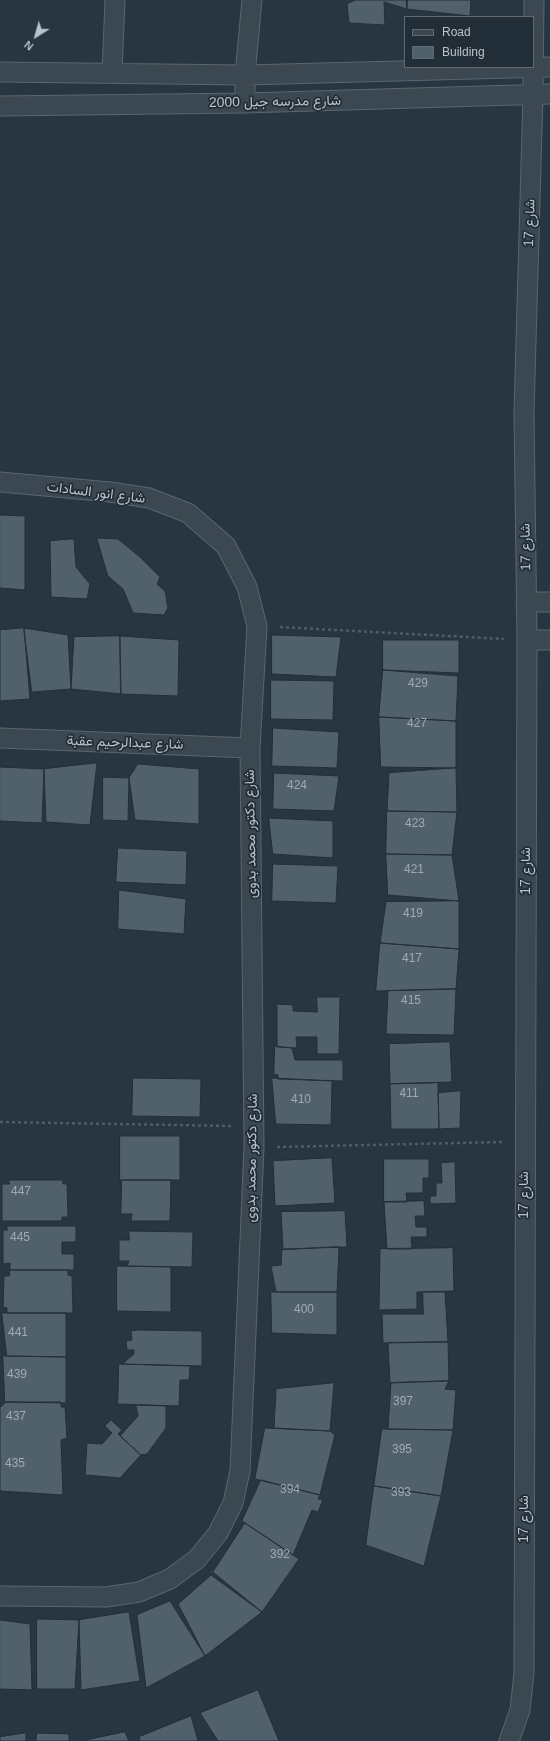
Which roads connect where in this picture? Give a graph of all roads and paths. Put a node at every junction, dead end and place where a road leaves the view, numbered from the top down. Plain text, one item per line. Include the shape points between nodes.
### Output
1 (115, 0) edge
2 (252, 0) edge
3 (534, 0) edge
4 (542, 67) edge
5 (505, 68) edge
6 (0, 72) edge
7 (112, 73) junction
8 (245, 75) junction
9 (542, 94) edge
10 (245, 103) junction
11 (0, 106) edge
12 (0, 482) edge
13 (226, 546) joint
14 (526, 602) junction
15 (550, 602) edge
16 (258, 626) junction
17 (527, 640) junction
18 (550, 640) edge
19 (0, 738) edge
20 (250, 748) junction
21 (0, 1122) edge
22 (254, 1126) junction
23 (524, 1141) junction
24 (254, 1147) junction
25 (0, 1596) edge
26 (509, 1741) edge

1 - 7 street
2 - 8 street
3 - 4 street, شارع 17
4 - 9 street, شارع 17
5 - 8 street, شارع مدرسه جيل 2000
6 - 7 street, شارع مدرسه جيل 2000
7 - 8 street, شارع مدرسه جيل 2000
8 - 10 street
9 - 10 street, شارع مدرسه جيل 2000
9 - 14 street, شارع 17 via 524,413
10 - 11 street, شارع مدرسه جيل 2000
12 - 13 street, شارع انور السادات via 149,498 188,512
13 - 16 street, شارع دكتور محمد بدوى via 247,587
14 - 15 street
14 - 17 street, شارع 17
16 - 17 path
16 - 20 street, شارع دكتور محمد بدوى
17 - 18 street
17 - 23 street, شارع 17
19 - 20 street, شارع عبدالرحيم عقبة
20 - 22 street, شارع دكتور محمد بدوى
21 - 22 path
22 - 24 street, شارع دكتور محمد بدوى
23 - 24 path
23 - 26 street, شارع 17 via 524,1674 520,1710
24 - 25 street, شارع دكتور محمد بدوى via 240,1471 233,1503 218,1533 197,1559 170,1579 139,1592 106,1597

